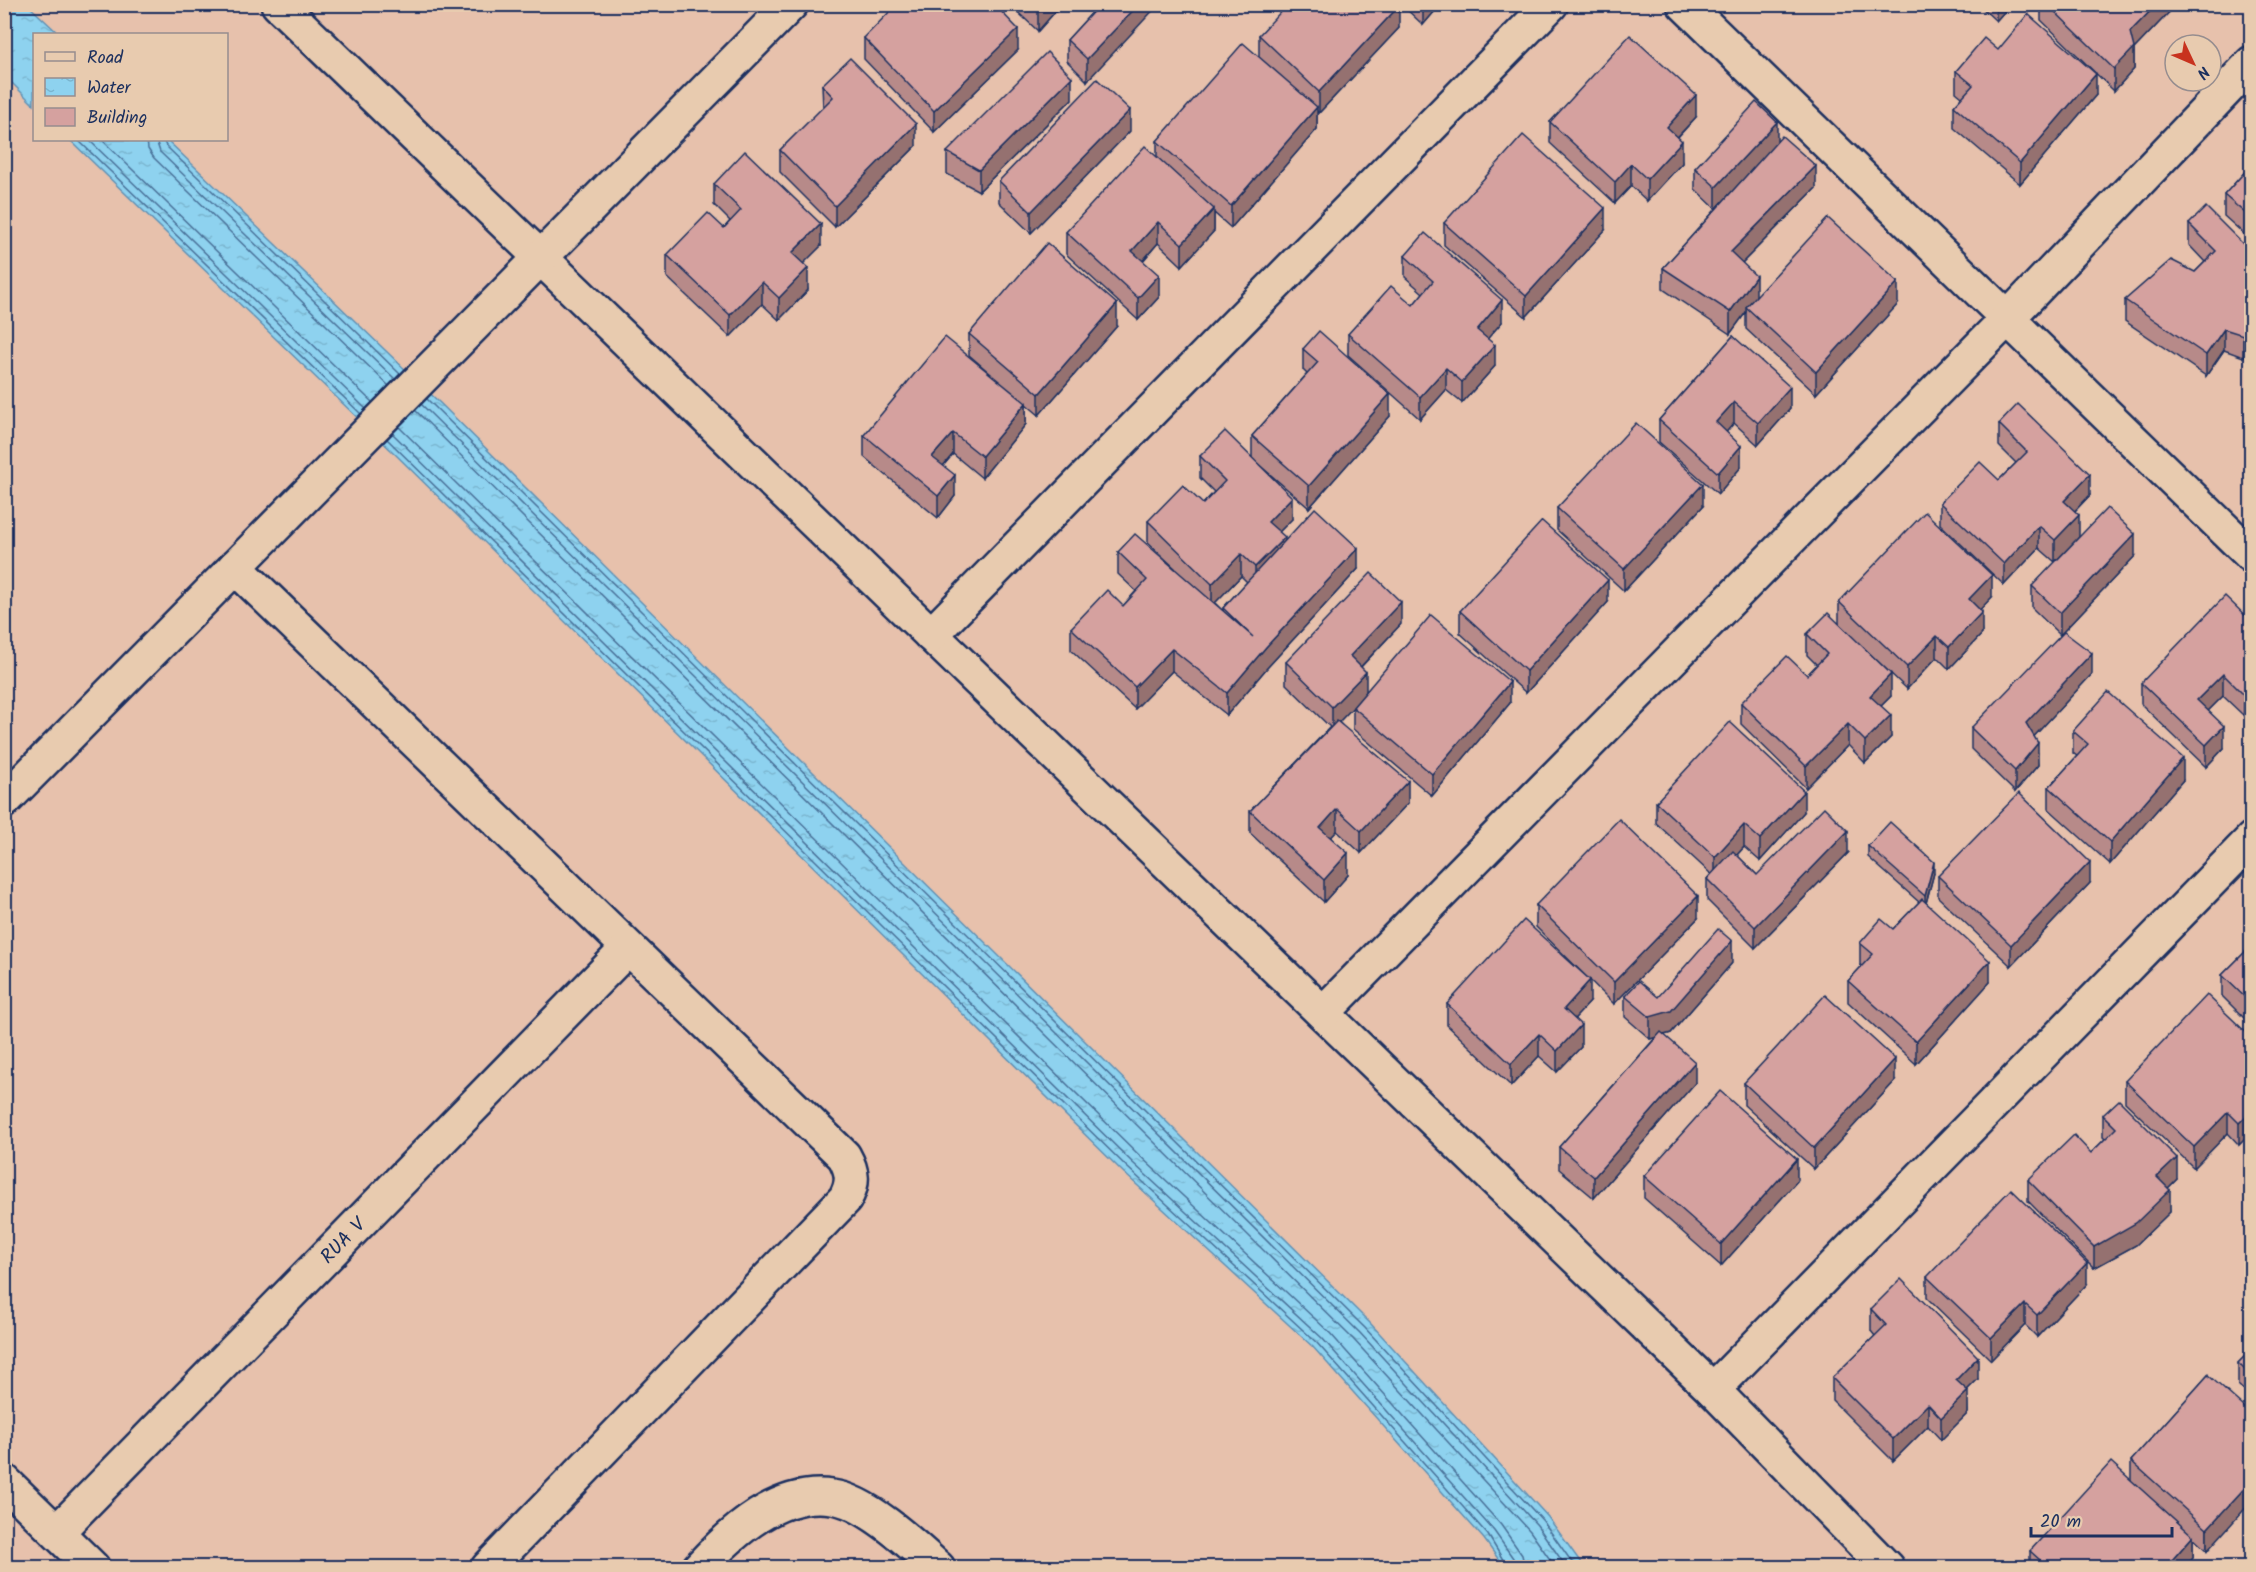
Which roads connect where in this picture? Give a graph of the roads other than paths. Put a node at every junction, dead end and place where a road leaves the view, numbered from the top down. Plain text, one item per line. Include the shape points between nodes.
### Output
1 (278, 4) edge
2 (791, 4) edge
3 (1551, 4) edge
4 (1684, 4) edge
5 (2252, 63) edge
6 (541, 258) junction
7 (2007, 319) junction
8 (2252, 556) edge
9 (235, 567) junction
10 (931, 635) junction
11 (4, 801) edge
12 (2252, 839) edge
13 (628, 948) junction
14 (1323, 1013) junction
15 (1713, 1390) junction
16 (4, 1481) edge
17 (57, 1532) junction
18 (93, 1568) edge
19 (488, 1568) edge
20 (699, 1568) edge
21 (938, 1568) edge
22 (1887, 1568) edge

1 - 6 street
2 - 6 street
3 - 10 street
4 - 7 street
5 - 7 street
6 - 9 street
6 - 10 street
7 - 8 street
7 - 14 street
9 - 11 street
9 - 13 street
10 - 14 street
12 - 15 street
13 - 17 street, RUA V
13 - 19 street via 844,1156 850,1166 851,1189
14 - 15 street
15 - 22 street
16 - 17 street
17 - 18 street
20 - 21 street via 723,1542 762,1513 801,1497 833,1497 871,1514

